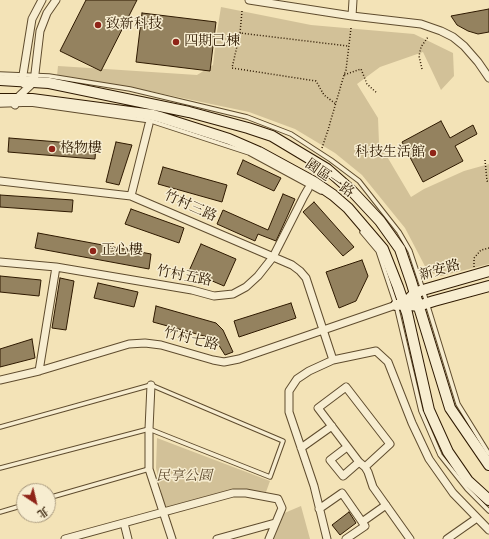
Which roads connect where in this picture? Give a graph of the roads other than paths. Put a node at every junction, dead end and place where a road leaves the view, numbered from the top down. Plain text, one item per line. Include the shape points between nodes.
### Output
1 (42, 0) edge
2 (56, 0) edge
3 (249, 0) edge
4 (353, 0) edge
5 (352, 16) junction
6 (30, 29) junction
7 (41, 29) junction
8 (0, 74) edge
9 (489, 78) edge
10 (0, 80) edge
11 (28, 80) junction
12 (0, 99) edge
13 (15, 102) junction
14 (34, 102) junction
15 (0, 105) edge
16 (150, 124) dead end
17 (0, 181) edge
18 (308, 190) dead end
19 (132, 196) junction
20 (341, 208) dead end
21 (346, 213) dead end
22 (351, 218) dead end
23 (360, 229) dead end
24 (273, 257) junction
25 (0, 262) edge
26 (56, 267) junction
27 (489, 271) edge
28 (489, 287) edge
29 (419, 291) junction
30 (423, 304) junction
31 (400, 305) junction
32 (323, 330) junction
33 (334, 360) junction
34 (39, 372) junction
35 (0, 380) edge
36 (151, 385) junction
37 (0, 426) edge
38 (332, 426) junction
39 (149, 429) junction
40 (347, 447) junction
41 (301, 448) junction
42 (489, 454) edge
43 (362, 465) junction
44 (489, 465) edge
45 (0, 468) edge
46 (149, 469) junction
47 (56, 496) edge
48 (489, 500) edge
49 (386, 505) junction
50 (16, 507) edge
51 (319, 508) junction
52 (489, 511) edge
53 (0, 512) edge
54 (163, 512) junction
55 (477, 518) junction
56 (362, 522) junction
57 (124, 523) junction
58 (275, 524) junction
59 (489, 530) edge
60 (65, 539) edge
61 (128, 539) edge
62 (172, 539) edge
63 (217, 539) edge
64 (269, 539) edge
65 (327, 539) edge
66 (346, 539) edge
67 (410, 539) edge
68 (447, 539) edge

1 - 6 street
2 - 7 street via 47,13
3 - 5 street
4 - 5 street
5 - 9 street via 421,24 441,31 468,50
6 - 7 street
6 - 11 street
7 - 11 street
8 - 11 lane
10 - 11 street, 園區一路
11 - 13 street
11 - 14 street
11 - 29 street, 園區一路 via 189,112 272,136 327,169 352,191 380,221 400,249
12 - 13 street, 園區一路
13 - 14 street, 園區一路
13 - 15 lane
14 - 20 lane via 150,121 249,153 324,194
14 - 31 street, 園區一路 via 153,115 229,139 314,182 348,208 383,249
16 - 19 street
17 - 19 street, 竹村三路
18 - 24 street, 竹村五路
19 - 24 street, 竹村三路
21 - 22 lane
23 - 31 lane via 378,251
24 - 26 street, 竹村五路 via 246,287 233,294 214,296
24 - 32 street, 竹村三路 via 292,265 306,278
25 - 26 street, 竹村五路
26 - 34 street
27 - 29 street, 新安路
28 - 30 street, 新安路
29 - 30 street, 園區一路
29 - 31 street, 新安路
30 - 31 street, 新安路
30 - 42 lane via 458,404
30 - 44 street, 園區一路 via 450,408
31 - 32 street, 竹村七路
31 - 48 street, 園區一路 via 407,313 429,410 448,452 468,481
31 - 52 lane via 421,411 440,455 467,489
32 - 33 street, 竹村三路
32 - 34 street, 竹村七路 via 224,362 146,343 129,344
33 - 41 street via 297,379 289,391 289,412
33 - 55 street via 376,351 388,362 429,459 453,493
34 - 35 street, 竹村七路
36 - 37 lane
36 - 39 street
36 - 39 lane via 283,442 270,477
38 - 40 street
38 - 41 street
38 - 43 street via 318,408 346,387 390,444
39 - 45 lane
39 - 46 street
40 - 43 street
40 - 43 street via 330,460 343,476
41 - 51 street
43 - 49 street
46 - 47 lane
46 - 54 street
49 - 56 street
49 - 67 street
50 - 53 lane
51 - 56 street via 342,493
51 - 65 street
54 - 57 street
54 - 58 street via 233,493 246,492 278,499 282,508
54 - 62 street
55 - 59 street
55 - 68 street
56 - 66 street via 365,526
57 - 60 street
57 - 61 street
58 - 63 street
58 - 64 street

